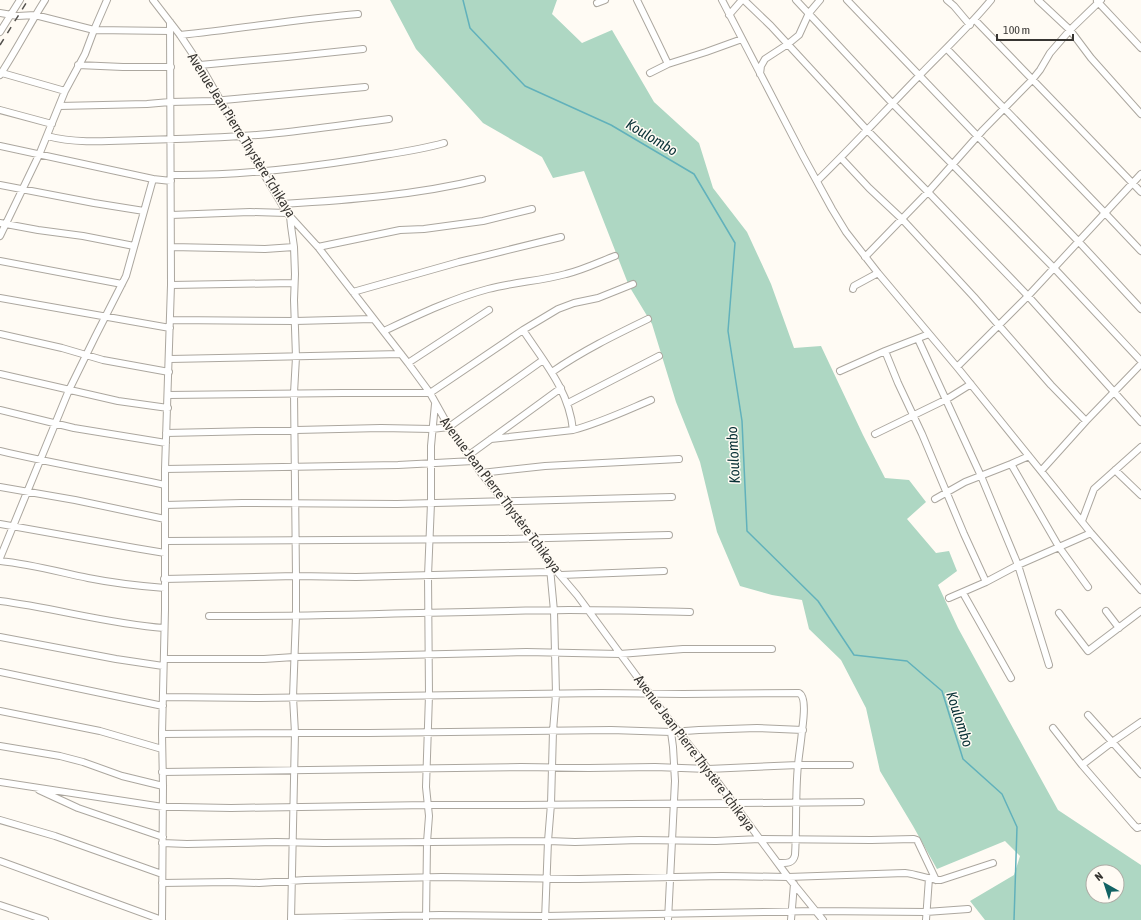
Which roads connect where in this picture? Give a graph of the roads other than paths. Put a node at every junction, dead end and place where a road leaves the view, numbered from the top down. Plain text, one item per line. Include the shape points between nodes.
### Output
1 (20, 0) edge
2 (45, 0) edge
3 (108, 0) edge
4 (153, 0) edge
5 (605, 0) edge
6 (637, 0) edge
7 (722, 0) edge
8 (743, 0) edge
9 (796, 0) edge
10 (820, 0) edge
11 (847, 0) edge
12 (947, 0) edge
13 (991, 0) edge
14 (1038, 0) edge
15 (1098, 1) edge
16 (597, 3) dead end
17 (0, 13) edge
18 (808, 13) junction
19 (358, 14) dead end
20 (11, 15) junction
21 (35, 15) junction
22 (729, 15) junction
23 (975, 20) junction
24 (170, 22) junction
25 (970, 25) junction
26 (94, 30) junction
27 (1070, 30) junction
28 (170, 31) junction
29 (0, 32) edge
30 (180, 35) junction
31 (742, 39) junction
32 (788, 44) junction
33 (1141, 48) edge
34 (363, 49) dead end
35 (947, 49) junction
36 (668, 64) junction
37 (78, 65) junction
38 (200, 65) junction
39 (171, 67) junction
40 (650, 73) dead end
41 (1, 74) edge
42 (760, 74) junction
43 (919, 76) junction
44 (1032, 80) junction
45 (365, 87) dead end
46 (65, 91) junction
47 (221, 100) junction
48 (170, 102) junction
49 (893, 104) junction
50 (60, 106) junction
51 (1004, 108) junction
52 (0, 110) edge
53 (1141, 114) edge
54 (390, 119) dead end
55 (52, 124) junction
56 (867, 130) junction
57 (47, 136) junction
58 (241, 136) junction
59 (977, 137) junction
60 (170, 140) junction
61 (444, 142) dead end
62 (0, 146) edge
63 (39, 155) junction
64 (841, 158) junction
65 (953, 164) junction
66 (263, 172) junction
67 (1141, 174) edge
68 (171, 178) junction
69 (153, 179) junction
70 (482, 179) dead end
71 (817, 181) junction
72 (1132, 183) junction
73 (0, 185) edge
74 (22, 189) junction
75 (928, 192) junction
76 (1141, 192) edge
77 (282, 204) junction
78 (532, 209) dead end
79 (144, 211) junction
80 (1106, 213) junction
81 (289, 214) junction
82 (171, 215) junction
83 (902, 219) junction
84 (3, 223) edge
85 (0, 236) edge
86 (561, 238) dead end
87 (1079, 242) junction
88 (134, 246) junction
89 (171, 247) junction
90 (294, 247) junction
91 (318, 247) junction
92 (1141, 251) edge
93 (615, 256) dead end
94 (865, 257) junction
95 (0, 261) edge
96 (1054, 268) junction
97 (878, 273) junction
98 (294, 283) junction
99 (122, 284) junction
100 (633, 284) dead end
101 (171, 285) junction
102 (853, 289) dead end
103 (354, 292) junction
104 (1028, 296) junction
105 (0, 298) edge
106 (1141, 309) edge
107 (489, 310) dead end
108 (105, 317) junction
109 (373, 319) junction
110 (648, 319) dead end
111 (170, 320) junction
112 (294, 321) junction
113 (999, 326) junction
114 (170, 328) junction
115 (523, 330) junction
116 (384, 332) junction
117 (0, 334) edge
118 (929, 334) junction
119 (918, 339) junction
120 (885, 351) junction
121 (401, 354) junction
122 (86, 356) junction
123 (659, 356) dead end
124 (296, 357) junction
125 (170, 359) junction
126 (544, 360) junction
127 (1141, 362) edge
128 (408, 363) junction
129 (957, 367) junction
130 (840, 371) dead end
131 (169, 372) junction
132 (552, 372) junction
133 (0, 374) edge
134 (971, 384) junction
135 (561, 388) junction
136 (69, 390) junction
137 (1114, 391) junction
138 (294, 393) junction
139 (430, 394) junction
140 (168, 395) junction
141 (947, 399) junction
142 (651, 400) dead end
143 (435, 402) junction
144 (568, 404) junction
145 (168, 408) junction
146 (0, 410) edge
147 (914, 416) junction
148 (1086, 421) junction
149 (1141, 422) edge
150 (56, 423) junction
151 (448, 427) junction
152 (432, 429) junction
153 (295, 430) junction
154 (573, 430) junction
155 (166, 433) junction
156 (875, 434) dead end
157 (491, 439) junction
158 (166, 443) junction
159 (1141, 447) edge
160 (0, 451) edge
161 (469, 455) junction
162 (1029, 456) junction
163 (679, 459) dead end
164 (473, 460) junction
165 (40, 461) junction
166 (431, 464) junction
167 (1011, 464) junction
168 (295, 467) junction
169 (165, 469) junction
170 (1115, 470) junction
171 (1040, 471) junction
172 (481, 473) junction
173 (981, 476) junction
174 (165, 485) junction
175 (0, 487) edge
176 (27, 491) junction
177 (946, 492) junction
178 (1141, 495) edge
179 (672, 497) dead end
180 (935, 499) dead end
181 (503, 502) junction
182 (431, 503) junction
183 (295, 504) junction
184 (165, 505) junction
185 (165, 519) junction
186 (1082, 521) junction
187 (0, 524) edge
188 (13, 526) junction
189 (1091, 533) junction
190 (669, 535) dead end
191 (532, 538) junction
192 (430, 539) junction
193 (295, 540) junction
194 (165, 541) junction
195 (1058, 547) junction
196 (165, 553) junction
197 (0, 558) edge
198 (0, 561) edge
199 (548, 561) junction
200 (1018, 565) junction
201 (664, 571) dead end
202 (550, 572) junction
203 (561, 575) junction
204 (296, 576) junction
205 (428, 576) junction
206 (164, 579) junction
207 (986, 582) junction
208 (1088, 587) dead end
209 (164, 588) junction
210 (1141, 590) edge
211 (962, 593) junction
212 (949, 598) dead end
213 (0, 601) edge
214 (554, 610) junction
215 (589, 610) junction
216 (1106, 611) dead end
217 (1141, 611) edge
218 (690, 612) dead end
219 (428, 613) junction
220 (1059, 613) dead end
221 (209, 616) dead end
222 (296, 616) junction
223 (164, 628) junction
224 (1119, 628) junction
225 (0, 637) edge
226 (772, 649) dead end
227 (555, 652) junction
228 (428, 654) junction
229 (620, 654) junction
230 (294, 657) junction
231 (164, 659) junction
232 (1049, 665) dead end
233 (163, 666) junction
234 (0, 672) edge
235 (1011, 678) dead end
236 (648, 692) junction
237 (556, 694) junction
238 (429, 695) junction
239 (163, 697) junction
240 (293, 697) junction
241 (163, 706) junction
242 (0, 711) edge
243 (1088, 714) dead end
244 (1141, 722) edge
245 (1053, 728) dead end
246 (802, 730) junction
247 (552, 731) junction
248 (427, 732) junction
249 (674, 732) junction
250 (295, 733) junction
251 (162, 734) junction
252 (1112, 742) junction
253 (0, 746) edge
254 (162, 749) junction
255 (798, 765) junction
256 (850, 765) dead end
257 (1082, 765) junction
258 (552, 767) junction
259 (427, 768) junction
260 (674, 768) junction
261 (708, 769) junction
262 (293, 771) junction
263 (162, 772) junction
264 (1141, 774) edge
265 (0, 782) edge
266 (163, 786) junction
267 (33, 788) junction
268 (861, 802) dead end
269 (733, 803) junction
270 (796, 803) junction
271 (551, 804) junction
272 (674, 804) junction
273 (428, 805) junction
274 (293, 807) junction
275 (163, 808) junction
276 (0, 820) edge
277 (1141, 828) edge
278 (760, 839) junction
279 (796, 839) junction
280 (162, 840) junction
281 (548, 840) junction
282 (672, 841) junction
283 (427, 842) junction
284 (292, 843) junction
285 (0, 861) edge
286 (779, 863) junction
287 (993, 863) dead end
288 (162, 874) junction
289 (788, 877) junction
290 (426, 878) junction
291 (671, 878) junction
292 (929, 878) junction
293 (546, 879) junction
294 (936, 880) junction
295 (291, 881) junction
296 (162, 883) junction
297 (794, 884) junction
298 (0, 904) edge
299 (968, 909) dead end
300 (816, 911) junction
301 (792, 912) junction
302 (926, 912) junction
303 (426, 917) edge
304 (668, 917) edge
305 (545, 918) edge
306 (291, 919) edge
307 (45, 920) edge
308 (162, 920) edge
309 (791, 920) edge
310 (823, 920) edge
311 (926, 920) edge

1 - 20 street
2 - 21 street
3 - 26 street
4 - 24 street, Avenue Jean Pierre Thystère Tchikaya
5 - 16 street
6 - 36 street
7 - 22 street
8 - 22 street
8 - 32 street
9 - 18 street
10 - 18 street
11 - 43 street
12 - 25 street
13 - 23 street
14 - 27 street
15 - 27 street
15 - 33 street
17 - 20 street
18 - 32 street via 799,35
18 - 49 street
19 - 30 street
20 - 21 street
20 - 29 street
21 - 26 street
21 - 41 street
22 - 31 street
23 - 25 street
23 - 44 street
24 - 28 street
24 - 30 street, Avenue Jean Pierre Thystère Tchikaya
25 - 35 street
26 - 28 street
26 - 37 street
27 - 44 street via 1050,53
27 - 53 street via 1091,58
28 - 39 street
30 - 38 street, Avenue Jean Pierre Thystère Tchikaya
31 - 36 street
31 - 42 street
32 - 42 street via 765,59
32 - 56 street
34 - 38 street
35 - 43 street
35 - 51 street
36 - 40 street
37 - 39 street
37 - 46 street
38 - 47 street, Avenue Jean Pierre Thystère Tchikaya
39 - 48 street
41 - 46 street
42 - 71 street
43 - 49 street
43 - 59 street
44 - 51 street
44 - 72 street
45 - 47 street
46 - 50 street
47 - 48 street
47 - 58 street, Avenue Jean Pierre Thystère Tchikaya
48 - 50 street
48 - 60 street
49 - 56 street
49 - 65 street
50 - 55 street
51 - 59 street
51 - 80 street
52 - 55 street
54 - 58 street
55 - 57 street
56 - 64 street
56 - 75 street
57 - 60 street via 70,140
57 - 63 street
58 - 60 street
58 - 66 street, Avenue Jean Pierre Thystère Tchikaya
59 - 65 street
59 - 87 street
60 - 68 street
61 - 66 street via 402,152
62 - 63 street
63 - 69 street
63 - 74 street
64 - 71 street
64 - 83 street
65 - 75 street
65 - 96 street
66 - 68 street
66 - 77 street, Avenue Jean Pierre Thystère Tchikaya
67 - 72 street
68 - 69 street
68 - 82 street
69 - 79 street
70 - 77 street via 455,186 390,195
71 - 94 street via 846,232
72 - 76 street
72 - 80 street
73 - 74 street
74 - 79 street
74 - 84 street
75 - 83 street
75 - 104 street
77 - 81 street, Avenue Jean Pierre Thystère Tchikaya
78 - 91 street via 483,221 400,230
79 - 88 street
80 - 87 street
80 - 92 street
81 - 82 street via 250,212
81 - 90 street
81 - 91 street, Avenue Jean Pierre Thystère Tchikaya
82 - 89 street
83 - 94 street
83 - 113 street
84 - 85 street
84 - 88 street
86 - 103 street via 459,262
87 - 96 street
87 - 106 street
88 - 99 street
89 - 90 street
89 - 101 street
90 - 98 street
91 - 103 street, Avenue Jean Pierre Thystère Tchikaya
93 - 116 street via 566,274 488,289 451,300
94 - 97 street
95 - 99 street
96 - 104 street
96 - 127 street
97 - 102 street
97 - 118 street
98 - 101 street
98 - 112 street
99 - 108 street
100 - 115 street via 598,298 565,305
101 - 111 street
103 - 109 street, Avenue Jean Pierre Thystère Tchikaya
104 - 113 street
104 - 137 street
105 - 108 street
107 - 128 street
108 - 114 street
108 - 122 street
109 - 112 street
109 - 116 street, Avenue Jean Pierre Thystère Tchikaya
110 - 132 street via 582,352
111 - 112 street
111 - 114 street
112 - 124 street
113 - 129 street
113 - 148 street
114 - 125 street
115 - 126 street
115 - 139 street
116 - 121 street, Avenue Jean Pierre Thystère Tchikaya
117 - 122 street
118 - 119 street
118 - 129 street
119 - 120 street
119 - 141 street
120 - 130 street
120 - 147 street
121 - 124 street
121 - 128 street, Avenue Jean Pierre Thystère Tchikaya
122 - 131 street
122 - 136 street
123 - 144 street
124 - 125 street
124 - 138 street
125 - 131 street
126 - 132 street
126 - 151 street
127 - 137 street
128 - 139 street, Avenue Jean Pierre Thystère Tchikaya
129 - 134 street
131 - 140 street
132 - 135 street
133 - 136 street
134 - 141 street
134 - 162 street
135 - 144 street
135 - 157 street
136 - 145 street via 118,401
136 - 150 street
137 - 148 street
137 - 149 street
138 - 139 street
138 - 140 street
138 - 153 street
139 - 143 street, Avenue Jean Pierre Thystère Tchikaya
140 - 145 street
141 - 147 street
141 - 173 street
142 - 154 street via 601,422
143 - 151 street, Avenue Jean Pierre Thystère Tchikaya
143 - 152 street
144 - 154 street
145 - 155 street
146 - 150 street
147 - 156 street
147 - 177 street
148 - 171 street
150 - 158 street
150 - 165 street
151 - 152 street
151 - 161 street, Avenue Jean Pierre Thystère Tchikaya
152 - 153 street
152 - 166 street
153 - 155 street
153 - 168 street
154 - 157 street
155 - 158 street
157 - 161 street
158 - 169 street
159 - 170 street
160 - 165 street
161 - 164 street, Avenue Jean Pierre Thystère Tchikaya
162 - 167 street
162 - 171 street
163 - 172 street via 546,466
164 - 166 street
164 - 172 street, Avenue Jean Pierre Thystère Tchikaya
165 - 174 street
165 - 176 street
166 - 168 street
166 - 182 street
167 - 173 street
167 - 195 street
168 - 169 street
168 - 183 street
169 - 174 street
170 - 178 street
170 - 186 street via 1094,489
171 - 186 street
172 - 181 street, Avenue Jean Pierre Thystère Tchikaya
173 - 177 street
173 - 200 street
174 - 184 street
175 - 176 street
176 - 185 street
176 - 188 street
177 - 180 street
177 - 207 street
179 - 181 street
181 - 182 street
181 - 191 street, Avenue Jean Pierre Thystère Tchikaya
182 - 183 street
182 - 192 street
183 - 184 street
183 - 193 street
184 - 185 street
185 - 194 street
186 - 189 street
187 - 188 street
188 - 196 street
188 - 197 street
189 - 195 street
189 - 210 street
190 - 191 street
191 - 192 street
191 - 199 street, Avenue Jean Pierre Thystère Tchikaya
192 - 193 street
192 - 205 street
193 - 194 street
193 - 204 street
194 - 196 street
195 - 200 street
195 - 208 street
196 - 206 street
198 - 209 street via 125,584
199 - 202 street
199 - 203 street, Avenue Jean Pierre Thystère Tchikaya
200 - 207 street
200 - 232 street
201 - 203 street
202 - 205 street
202 - 214 street
203 - 215 street, Avenue Jean Pierre Thystère Tchikaya
204 - 205 street
204 - 206 street
204 - 222 street
205 - 219 street
206 - 209 street
207 - 211 street
209 - 223 street
211 - 212 street
211 - 235 street
213 - 223 street via 132,625
214 - 215 street
214 - 219 street
214 - 227 street
215 - 218 street
215 - 229 street, Avenue Jean Pierre Thystère Tchikaya
216 - 224 street
217 - 224 street
219 - 222 street
219 - 228 street
220 - 224 street via 1088,651
221 - 222 street
222 - 230 street
223 - 231 street
225 - 233 street
226 - 229 street via 683,649
227 - 228 street
227 - 229 street
227 - 237 street
228 - 230 street
228 - 238 street
229 - 236 street, Avenue Jean Pierre Thystère Tchikaya
230 - 231 street
230 - 240 street
231 - 233 street
233 - 239 street
234 - 241 street
236 - 237 street
236 - 246 street via 799,692 804,701
236 - 249 street, Avenue Jean Pierre Thystère Tchikaya
237 - 238 street
237 - 247 street
238 - 240 street
238 - 248 street
239 - 240 street
239 - 241 street
240 - 250 street
241 - 251 street
242 - 254 street via 100,731
243 - 252 street
244 - 252 street
245 - 257 street
246 - 249 street via 749,728
246 - 255 street
247 - 248 street
247 - 249 street
247 - 258 street
248 - 250 street
248 - 259 street
249 - 260 street
249 - 261 street, Avenue Jean Pierre Thystère Tchikaya
250 - 251 street
250 - 262 street
251 - 254 street
252 - 257 street
252 - 264 street
253 - 266 street via 60,756
254 - 263 street
255 - 256 street
255 - 261 street
255 - 270 street
257 - 277 street via 1134,825
258 - 259 street
258 - 260 street
258 - 271 street
259 - 262 street
259 - 273 street
260 - 261 street
260 - 272 street
261 - 269 street, Avenue Jean Pierre Thystère Tchikaya
262 - 263 street
262 - 274 street
263 - 266 street
265 - 267 street
266 - 275 street
267 - 275 street
267 - 280 street
268 - 270 street
269 - 270 street
269 - 272 street
269 - 278 street, Avenue Jean Pierre Thystère Tchikaya
270 - 279 street
271 - 272 street
271 - 273 street
271 - 281 street
272 - 282 street
273 - 274 street
273 - 283 street
274 - 275 street
274 - 284 street
275 - 280 street
276 - 288 street
278 - 279 street
278 - 282 street
278 - 286 street, Avenue Jean Pierre Thystère Tchikaya
279 - 286 street via 794,859 788,863
279 - 294 street via 916,839
280 - 284 street via 187,844
280 - 288 street
281 - 282 street
281 - 283 street
281 - 293 street
282 - 291 street
283 - 284 street
283 - 290 street
284 - 295 street
285 - 308 street
286 - 289 street, Avenue Jean Pierre Thystère Tchikaya
287 - 294 street
288 - 296 street
289 - 291 street
289 - 292 street via 905,873
289 - 297 street, Avenue Jean Pierre Thystère Tchikaya
290 - 293 street
290 - 295 street
290 - 303 street
291 - 293 street
291 - 304 street
292 - 294 street
292 - 302 street
293 - 305 street
295 - 296 street
295 - 306 street
296 - 308 street
297 - 300 street, Avenue Jean Pierre Thystère Tchikaya
297 - 301 street
298 - 307 street
299 - 302 street
300 - 301 street
300 - 302 street
300 - 310 street, Avenue Jean Pierre Thystère Tchikaya
301 - 304 street
301 - 309 street
302 - 311 street
303 - 305 street
303 - 306 street
304 - 305 street

